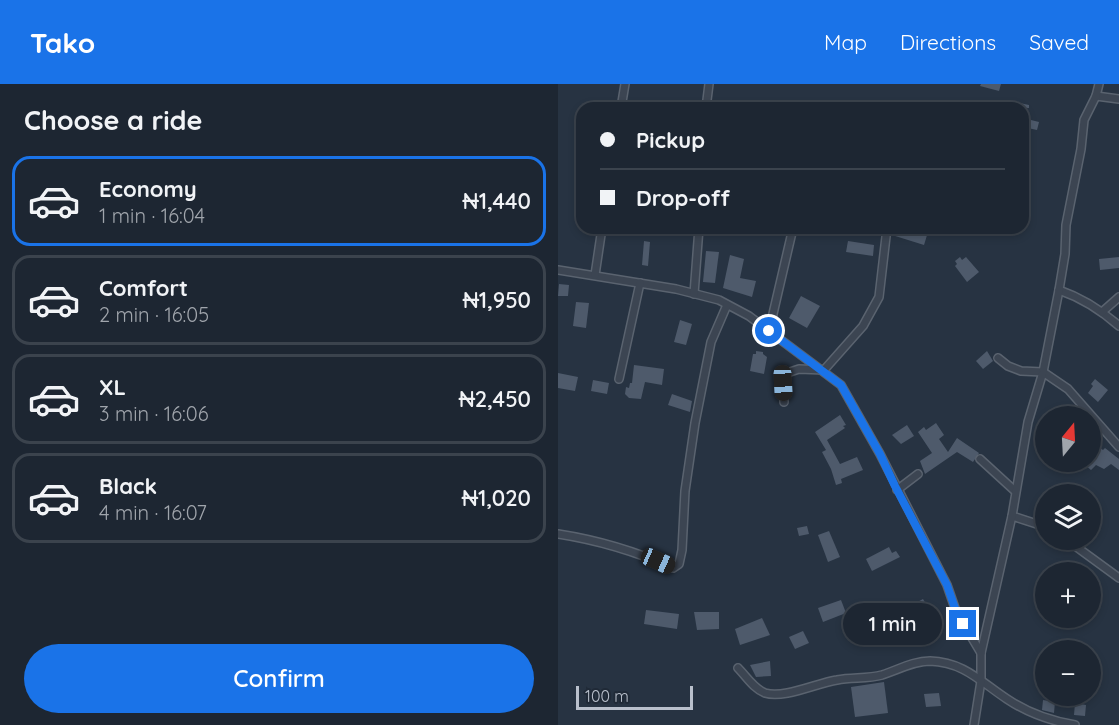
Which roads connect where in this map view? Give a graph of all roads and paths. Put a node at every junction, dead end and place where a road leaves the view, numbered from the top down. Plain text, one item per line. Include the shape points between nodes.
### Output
1 (625, 84) edge
2 (709, 84) edge
3 (1100, 84) edge
4 (1096, 96) junction
5 (1119, 99) edge
6 (622, 102) edge
7 (707, 102) edge
8 (601, 234) edge
9 (699, 234) edge
10 (792, 234) edge
11 (887, 234) edge
12 (558, 270) edge
13 (595, 275) junction
14 (640, 283) junction
15 (1059, 290) junction
16 (694, 294) junction
17 (1119, 297) edge
18 (727, 305) junction
19 (1102, 312) junction
20 (1119, 326) edge
21 (769, 331) junction
22 (998, 358) dead end
23 (824, 370) junction
24 (1043, 372) junction
25 (619, 379) dead end
26 (784, 402) dead end
27 (1119, 447) edge
28 (980, 459) dead end
29 (918, 474) dead end
30 (897, 490) junction
31 (1015, 491) junction
32 (1012, 516) junction
33 (1035, 523) edge
34 (558, 534) edge
35 (1081, 550) edge
36 (1119, 578) edge
37 (981, 653) junction
38 (738, 668) dead end
39 (981, 681) junction
40 (975, 725) edge
41 (1075, 725) edge

1 - 6 street
2 - 7 street
3 - 4 street
4 - 5 street
4 - 15 street via 1084,120
8 - 13 street
9 - 16 street
10 - 21 street
11 - 23 street via 879,297 863,326
12 - 13 street
13 - 14 street
14 - 16 street
14 - 25 street
15 - 19 street
15 - 24 street
16 - 18 street
17 - 19 street
18 - 21 street
18 - 34 street via 711,342 695,423 684,490 679,564 673,568
19 - 20 street
21 - 23 street
22 - 24 street via 1008,366
23 - 26 street via 799,369 787,373
23 - 30 street via 841,385
24 - 27 street via 1068,389
24 - 31 street via 1028,422
28 - 31 street
29 - 30 street
30 - 37 street
31 - 32 street
32 - 33 street
32 - 37 street
35 - 36 street
37 - 39 street
38 - 39 street via 755,687 773,694 838,680 868,678 928,661 962,668
39 - 40 street
39 - 41 street via 1042,717

